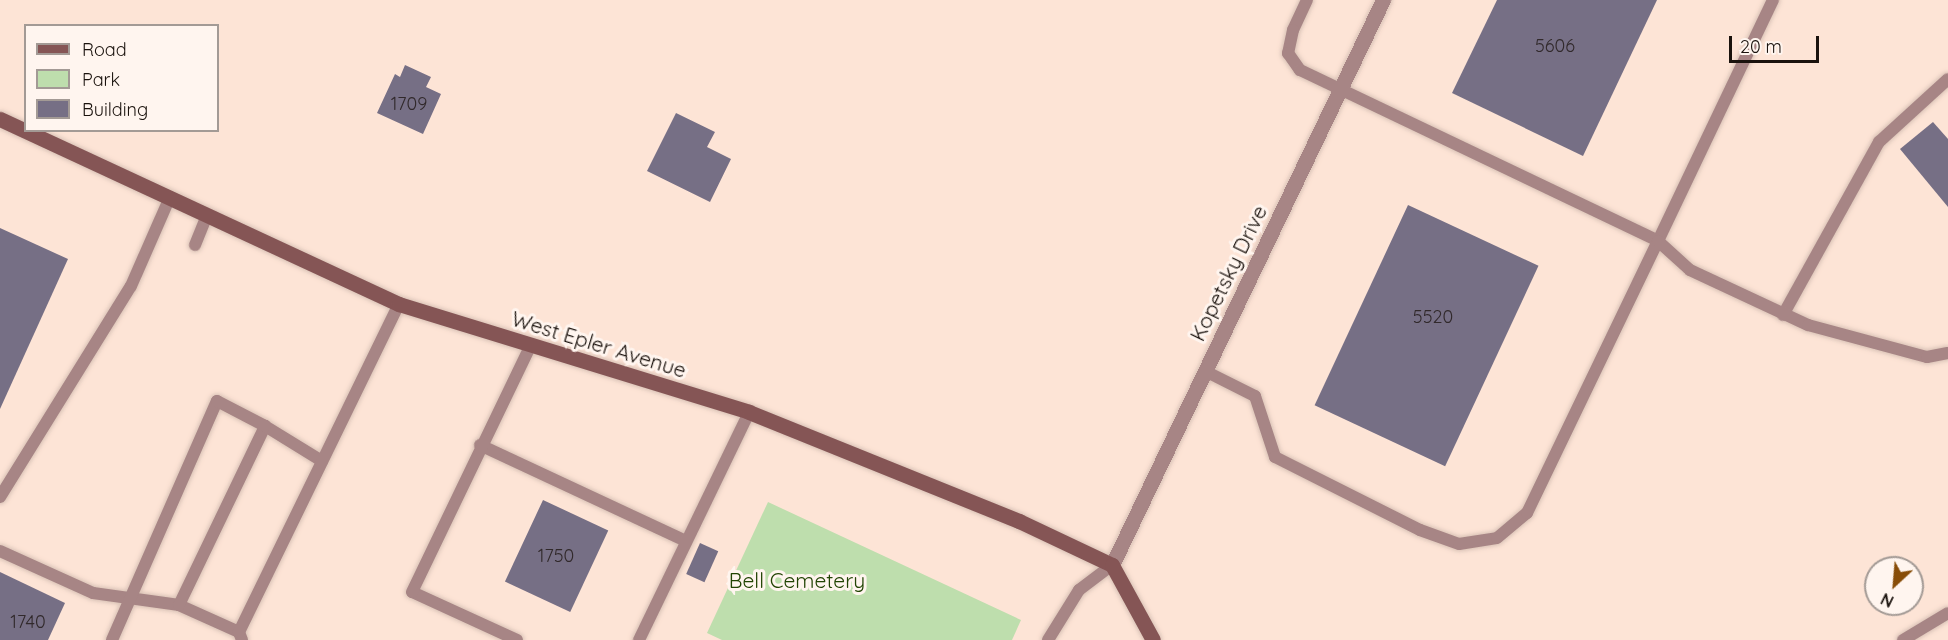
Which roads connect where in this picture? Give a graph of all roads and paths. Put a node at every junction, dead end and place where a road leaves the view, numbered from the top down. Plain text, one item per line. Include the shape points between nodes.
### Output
1 (1307, 0) edge
2 (1383, 0) edge
3 (1773, 0) edge
4 (1948, 79) edge
5 (1339, 92) junction
6 (0, 119) edge
7 (24, 130) edge
8 (28, 132) edge
9 (170, 198) junction
10 (207, 215) junction
11 (1658, 241) junction
12 (195, 245) dead end
13 (399, 304) junction
14 (1783, 315) junction
15 (531, 345) junction
16 (1948, 353) edge
17 (1205, 371) junction
18 (749, 412) junction
19 (265, 426) junction
20 (480, 445) junction
21 (322, 461) junction
22 (0, 497) edge
23 (686, 540) junction
24 (0, 551) edge
25 (1112, 565) junction
26 (128, 600) junction
27 (178, 605) junction
28 (1948, 613) edge
29 (241, 636) edge
30 (112, 640) edge
31 (517, 640) edge
32 (639, 640) edge
33 (1048, 640) edge
34 (1153, 640) edge
35 (1903, 640) edge

1 - 5 lane via 1293,30 1288,53 1300,70
2 - 5 street, Kopetsky Drive
3 - 11 lane
4 - 14 lane via 1879,142
5 - 11 lane
5 - 17 street, Kopetsky Drive
6 - 7 street, West Epler Avenue
8 - 9 street, West Epler Avenue
9 - 10 street, West Epler Avenue
9 - 22 lane via 131,286
10 - 12 lane
10 - 13 street, West Epler Avenue
11 - 14 lane via 1690,270
11 - 17 lane via 1527,513 1497,538 1459,544 1420,530 1275,457 1255,396
13 - 15 street, West Epler Avenue
13 - 21 lane
14 - 16 lane via 1903,352 1927,357
15 - 18 street, West Epler Avenue
15 - 20 lane
17 - 25 street, Kopetsky Drive
18 - 23 lane
18 - 25 street, West Epler Avenue via 1019,521
19 - 21 lane
19 - 26 lane via 217,401
19 - 27 lane
20 - 23 lane
20 - 31 lane via 412,592
21 - 29 lane
23 - 32 lane
24 - 26 lane via 93,593
25 - 33 lane via 1079,590
25 - 34 street
26 - 27 lane
26 - 30 lane
27 - 29 lane
28 - 35 lane

